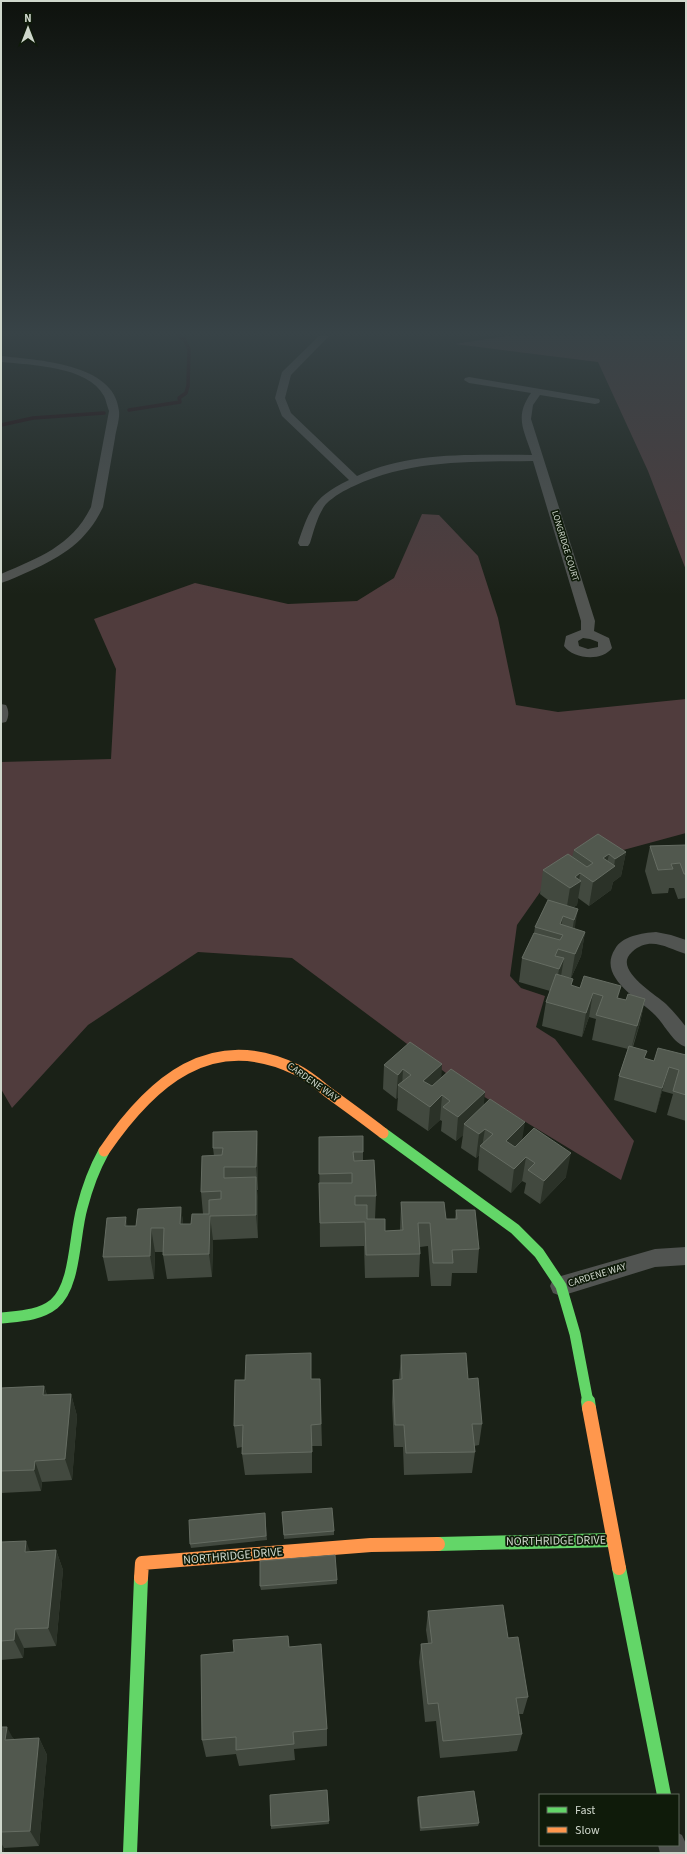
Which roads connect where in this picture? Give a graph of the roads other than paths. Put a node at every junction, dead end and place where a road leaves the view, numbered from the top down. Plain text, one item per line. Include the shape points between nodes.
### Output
1 (112, 423) edge
2 (295, 423) edge
3 (528, 423) edge
4 (538, 458) junction
5 (356, 480) junction
6 (304, 543) dead end
7 (1, 579) edge
8 (587, 634) dead end
9 (1, 708) edge
10 (1, 719) edge
11 (686, 948) edge
12 (686, 1040) edge
13 (686, 1256) edge
14 (561, 1286) junction
15 (1, 1318) edge
16 (613, 1540) junction
17 (664, 1794) edge
18 (130, 1853) edge

1 - 7 street via 98,507 93,518 77,538 59,551
2 - 5 street
3 - 4 street, LONGRIDGE COURT
4 - 5 street via 431,461 388,469
4 - 8 street, LONGRIDGE COURT via 588,621
5 - 6 street via 322,502
9 - 10 street
11 - 12 street via 671,940 653,938 627,944 617,960 630,984 662,1010
13 - 14 street, CARDENE WAY via 655,1258
14 - 15 street, CARDENE WAY via 539,1253 515,1229 298,1070 268,1057 229,1054 186,1066 144,1099 120,1127 99,1159 79,1220 69,1281 64,1292 43,1312 28,1317
14 - 16 street, NORTHRIDGE DRIVE via 576,1334
16 - 17 street, NORTHRIDGE DRIVE
16 - 18 street, NORTHRIDGE DRIVE via 371,1545 142,1563

